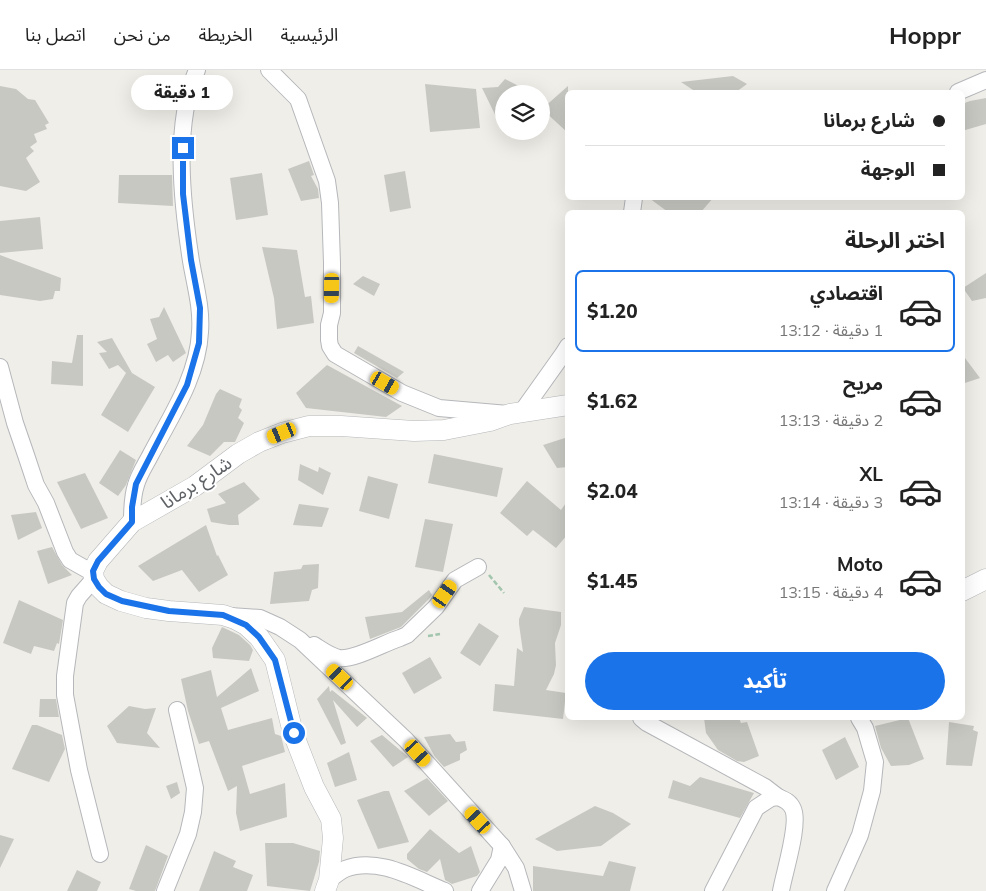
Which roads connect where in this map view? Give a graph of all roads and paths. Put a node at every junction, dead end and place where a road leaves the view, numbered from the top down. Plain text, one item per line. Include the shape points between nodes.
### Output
1 (197, 70) edge
2 (269, 70) edge
3 (986, 80) edge
4 (963, 90) edge
5 (565, 351) edge
6 (0, 367) edge
7 (565, 406) edge
8 (0, 414) edge
9 (515, 414) junction
10 (15, 423) junction
11 (132, 522) junction
12 (478, 567) joint
13 (94, 575) junction
14 (504, 593) dead end
15 (223, 615) junction
16 (260, 618) junction
17 (177, 710) dead end
18 (644, 720) edge
19 (859, 720) edge
20 (778, 797) junction
21 (502, 846) junction
22 (100, 854) dead end
23 (327, 885) edge
24 (165, 891) edge
25 (445, 891) edge
26 (480, 891) edge
27 (523, 891) edge
28 (713, 891) edge
29 (781, 891) edge
30 (835, 891) edge

1 - 11 street via 185,114 182,164 190,251 200,308 199,343 187,385 136,484
2 - 9 street via 298,99 327,181 332,263 329,340 335,354 402,392 439,408
3 - 4 street
5 - 9 street
6 - 10 street
7 - 9 street, شارع برمانا
8 - 10 street
9 - 11 street, شارع برمانا via 444,430 334,426 296,428 238,454 195,486
10 - 13 street via 36,485 65,552 70,560
11 - 13 street, شارع برمانا via 103,554
12 - 14 path
12 - 16 street via 455,580 436,607 407,634 349,657 339,658 326,653 276,616 268,614
13 - 15 street via 106,594 122,601 169,611
13 - 22 street via 79,596 73,614 64,676 79,770
15 - 16 street
15 - 23 street via 246,625 275,660 294,733 331,820 333,838
16 - 21 street via 300,640 399,733
17 - 24 street via 196,788 188,834
18 - 20 street
19 - 30 street via 875,762 872,791 860,835
20 - 28 street via 756,808
20 - 29 street via 788,802 794,811 794,829
21 - 26 street via 499,860
21 - 27 street via 516,868
23 - 25 street via 344,870 362,865 381,866

